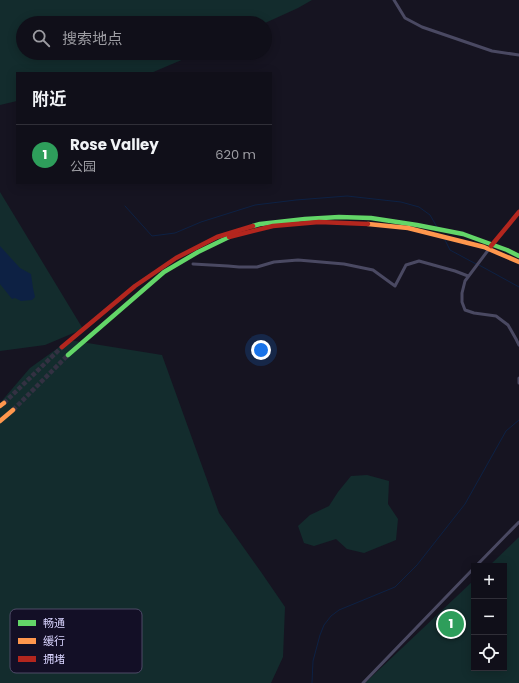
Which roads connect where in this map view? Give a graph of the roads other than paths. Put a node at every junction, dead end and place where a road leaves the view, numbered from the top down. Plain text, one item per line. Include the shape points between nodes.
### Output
1 (394, 0) edge
2 (519, 55) edge
3 (519, 212) edge
4 (359, 218) junction
5 (381, 220) junction
6 (360, 224) junction
7 (380, 225) junction
8 (493, 244) junction
9 (489, 249) joint
10 (519, 256) edge
11 (519, 262) edge
12 (193, 264) dead end
13 (468, 276) junction
14 (519, 346) edge
15 (62, 348) tunnel mouth
16 (68, 355) tunnel mouth
17 (519, 378) edge
18 (519, 383) edge
19 (13, 410) tunnel mouth
20 (0, 421) edge
21 (519, 522) edge
22 (479, 563) edge
23 (471, 571) edge
24 (363, 683) edge

1 - 2 street via 406,18 422,27 492,51
3 - 8 main road
4 - 5 main road
4 - 6 main road via 366,220
4 - 15 main road via 305,219 260,224 217,237 176,258 135,286
5 - 7 main road via 376,221
5 - 8 main road via 462,234
6 - 7 main road
6 - 16 main road via 319,222 273,226 230,237 164,272
7 - 11 main road via 408,228 484,247
8 - 9 main road
8 - 10 main road
9 - 13 street
12 - 13 street via 257,267 274,262 298,260 344,264 373,270 396,286 406,265 419,261
13 - 14 street via 462,293 465,310 496,316 508,325
17 - 18 street
19 - 20 main road
21 - 22 street
23 - 24 street

